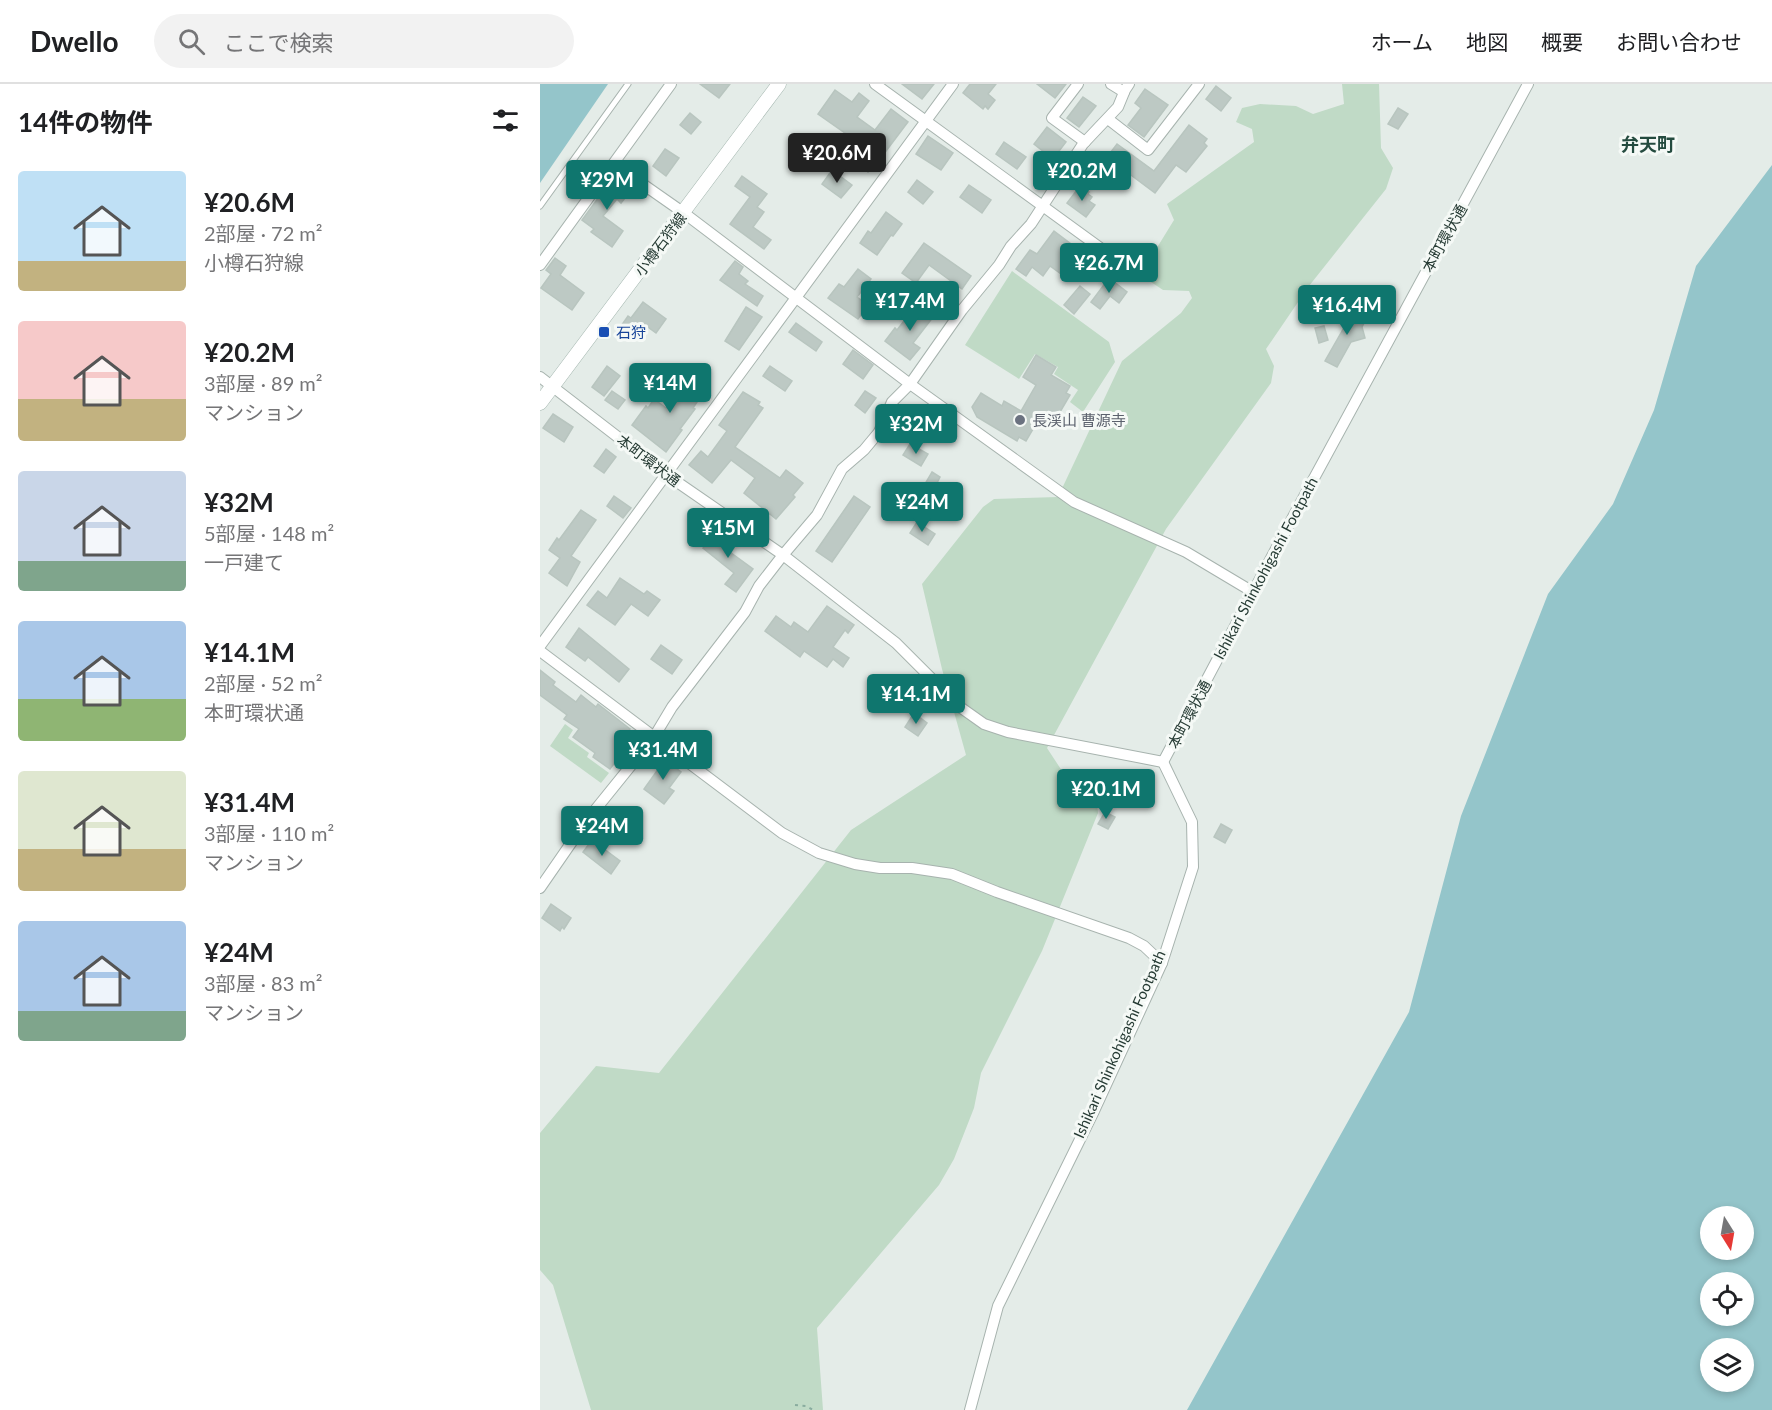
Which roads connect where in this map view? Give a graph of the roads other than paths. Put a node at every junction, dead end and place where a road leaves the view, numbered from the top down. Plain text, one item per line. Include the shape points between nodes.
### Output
1 (628, 84) edge
2 (671, 84) edge
3 (779, 84) edge
4 (875, 84) edge
5 (953, 84) edge
6 (1078, 84) edge
7 (1111, 84) edge
8 (1198, 84) edge
9 (1528, 84) edge
10 (1126, 88) edge
11 (1108, 119) junction
12 (926, 120) junction
13 (1085, 142) junction
14 (614, 164) junction
15 (540, 206) edge
16 (1044, 206) junction
17 (684, 213) junction
18 (1121, 263) dead end
19 (540, 266) edge
20 (796, 299) junction
21 (540, 377) edge
22 (910, 384) junction
23 (553, 386) junction
24 (540, 403) edge
25 (667, 475) junction
26 (783, 555) junction
27 (1253, 592) junction
28 (540, 646) edge
29 (540, 651) edge
30 (654, 737) junction
31 (1163, 762) junction
32 (540, 888) edge
33 (1162, 963) junction
34 (970, 1410) edge

1 - 15 lane
2 - 14 street
3 - 17 main road, 小樽石狩線
4 - 12 street
5 - 12 street
6 - 13 street via 1052,118
7 - 10 street
8 - 11 street via 1148,150
9 - 27 street, 本町環状通
10 - 11 street
11 - 13 street
12 - 16 street
12 - 20 street
13 - 16 street
14 - 17 street
14 - 19 street
16 - 18 street
16 - 22 street
17 - 20 street
17 - 23 main road, 小樽石狩線
20 - 22 street
20 - 25 street
21 - 23 street, 本町環状通
22 - 26 street via 892,402 879,432 842,469 817,515
22 - 27 street via 1074,502 1186,552
23 - 24 main road, 小樽石狩線
23 - 25 street, 本町環状通
25 - 26 street, 本町環状通
25 - 28 street
26 - 30 street
26 - 31 street, 本町環状通 via 896,643 960,707 984,724
27 - 31 street, 本町環状通
29 - 30 street
30 - 32 street via 587,820
30 - 33 street via 782,833 819,853 880,868 952,874 1129,938
31 - 33 street via 1192,822 1193,867
33 - 34 street via 998,1306

